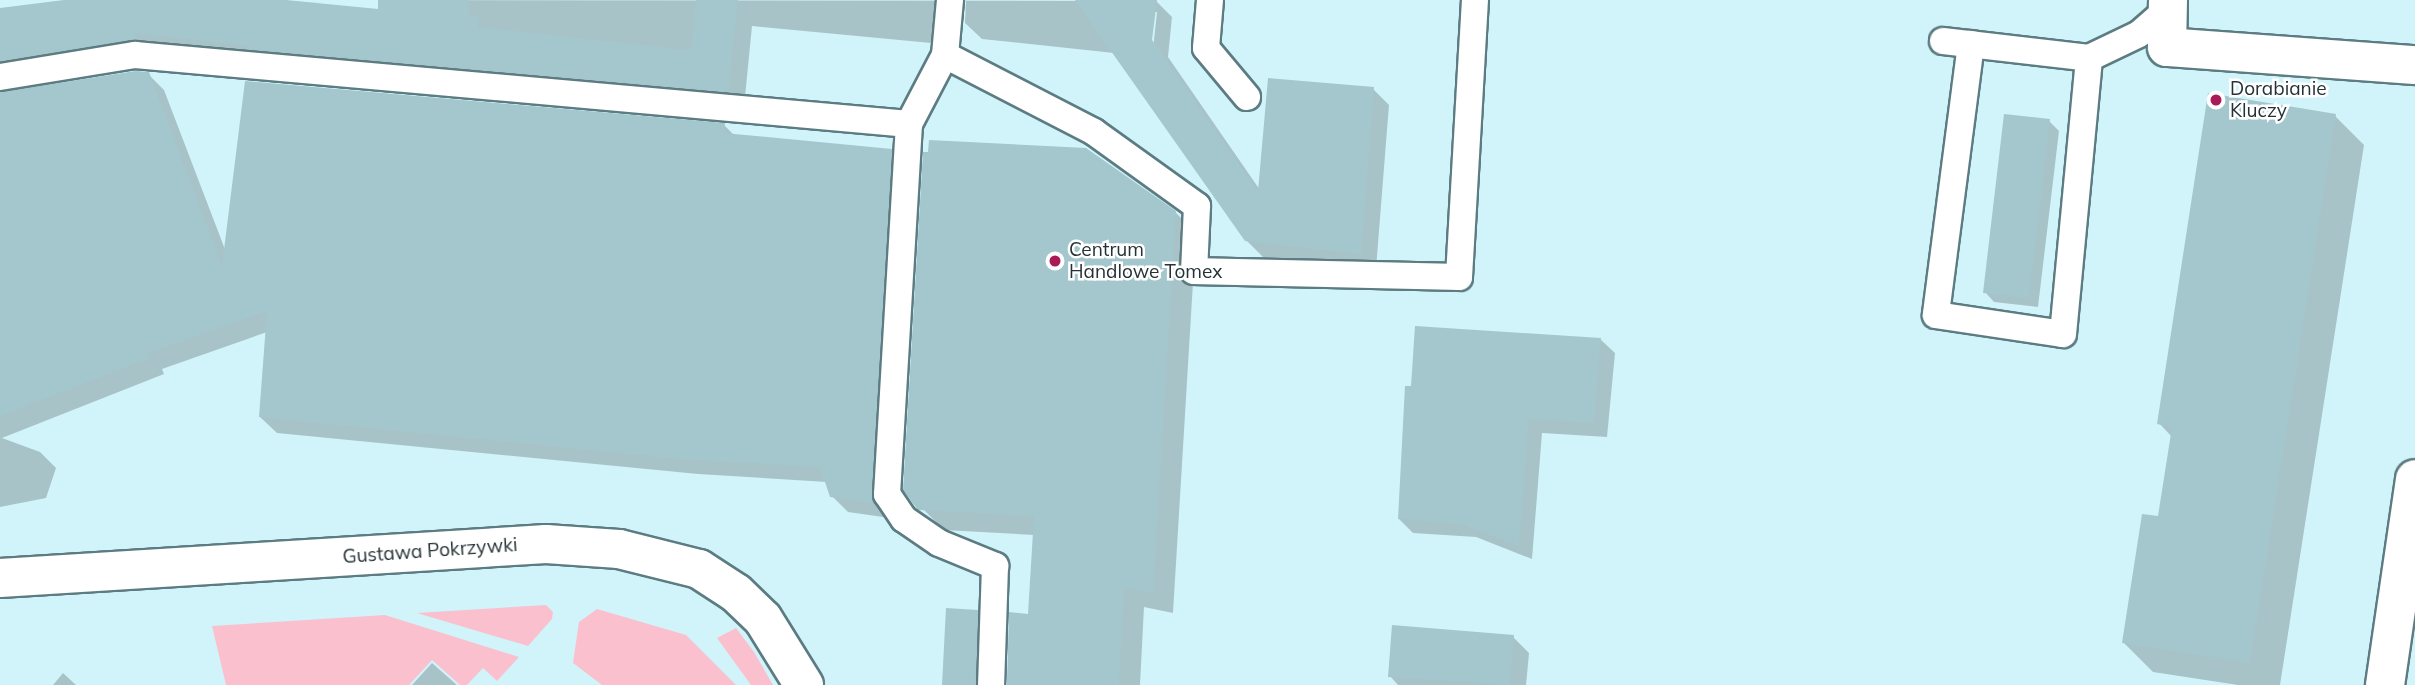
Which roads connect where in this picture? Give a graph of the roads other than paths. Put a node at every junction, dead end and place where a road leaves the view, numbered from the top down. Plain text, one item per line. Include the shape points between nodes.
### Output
1 (950, 0) edge
2 (1210, 0) edge
3 (1475, 0) edge
4 (2168, 4) edge
5 (1942, 41) dead end
6 (1971, 44) junction
7 (945, 55) junction
8 (2090, 58) junction
9 (2415, 65) edge
10 (0, 77) edge
11 (1247, 97) dead end
12 (909, 124) junction
13 (2415, 479) edge
14 (0, 578) edge
15 (804, 685) edge
16 (991, 685) edge
17 (2385, 685) edge

1 - 7 lane
2 - 11 lane via 1206,48
3 - 7 lane via 1459,277 1194,271 1198,206 1094,132
4 - 8 lane via 2139,34
4 - 9 street via 2168,47
5 - 6 lane
6 - 8 lane
6 - 8 lane via 1936,315 2063,334
7 - 12 lane
10 - 12 lane via 135,54
12 - 16 lane via 887,494 904,519 939,543 995,566
13 - 17 street
14 - 15 street, Gustawa Pokrzywki via 546,544 619,549 699,569 736,593 763,619

